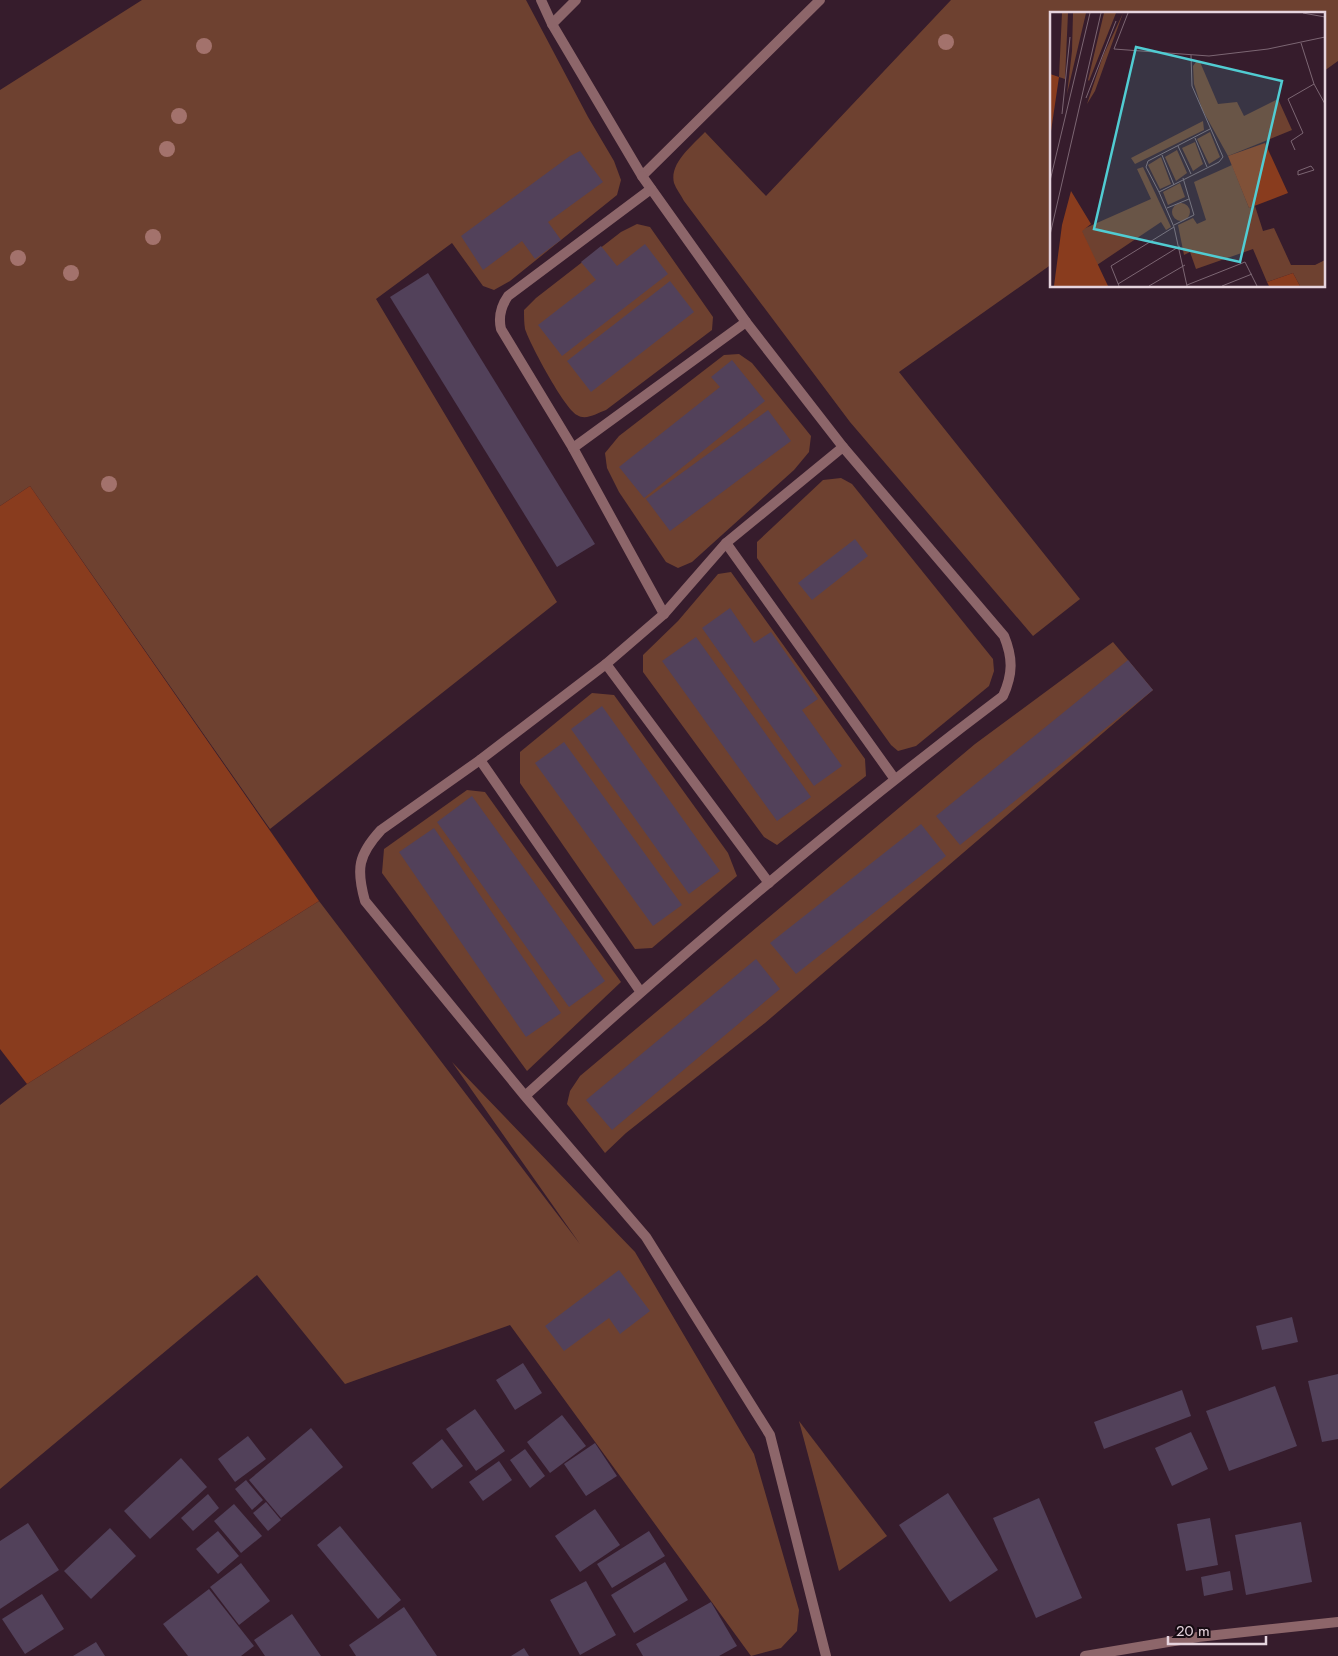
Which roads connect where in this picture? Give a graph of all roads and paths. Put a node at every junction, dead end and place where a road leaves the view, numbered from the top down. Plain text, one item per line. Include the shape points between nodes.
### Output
1 (541, 0) edge
2 (576, 0) edge
3 (820, 0) edge
4 (552, 24) junction
5 (642, 176) junction
6 (651, 189) junction
7 (746, 322) junction
8 (843, 447) junction
9 (573, 448) junction
10 (726, 543) junction
11 (664, 614) junction
12 (606, 664) junction
13 (480, 760) junction
14 (894, 778) junction
15 (769, 883) junction
16 (640, 991) junction
17 (525, 1096) junction
18 (1338, 1622) edge
19 (826, 1656) edge
20 (1085, 1656) edge

1 - 4 street
2 - 4 street
3 - 5 street
4 - 5 street
5 - 6 street
6 - 7 street
6 - 9 street via 508,296 500,311 501,328
7 - 8 street
7 - 9 street
8 - 10 street
8 - 14 street via 1004,636 1010,650 1010,681 1003,696
9 - 11 street
10 - 11 street
10 - 14 street
11 - 12 street
12 - 13 street
12 - 15 street
13 - 16 street
13 - 17 street via 381,830 368,844 360,861 359,881 365,901
14 - 15 street
15 - 16 street
16 - 17 street
17 - 19 street via 646,1238 770,1435
18 - 20 street via 1198,1637

